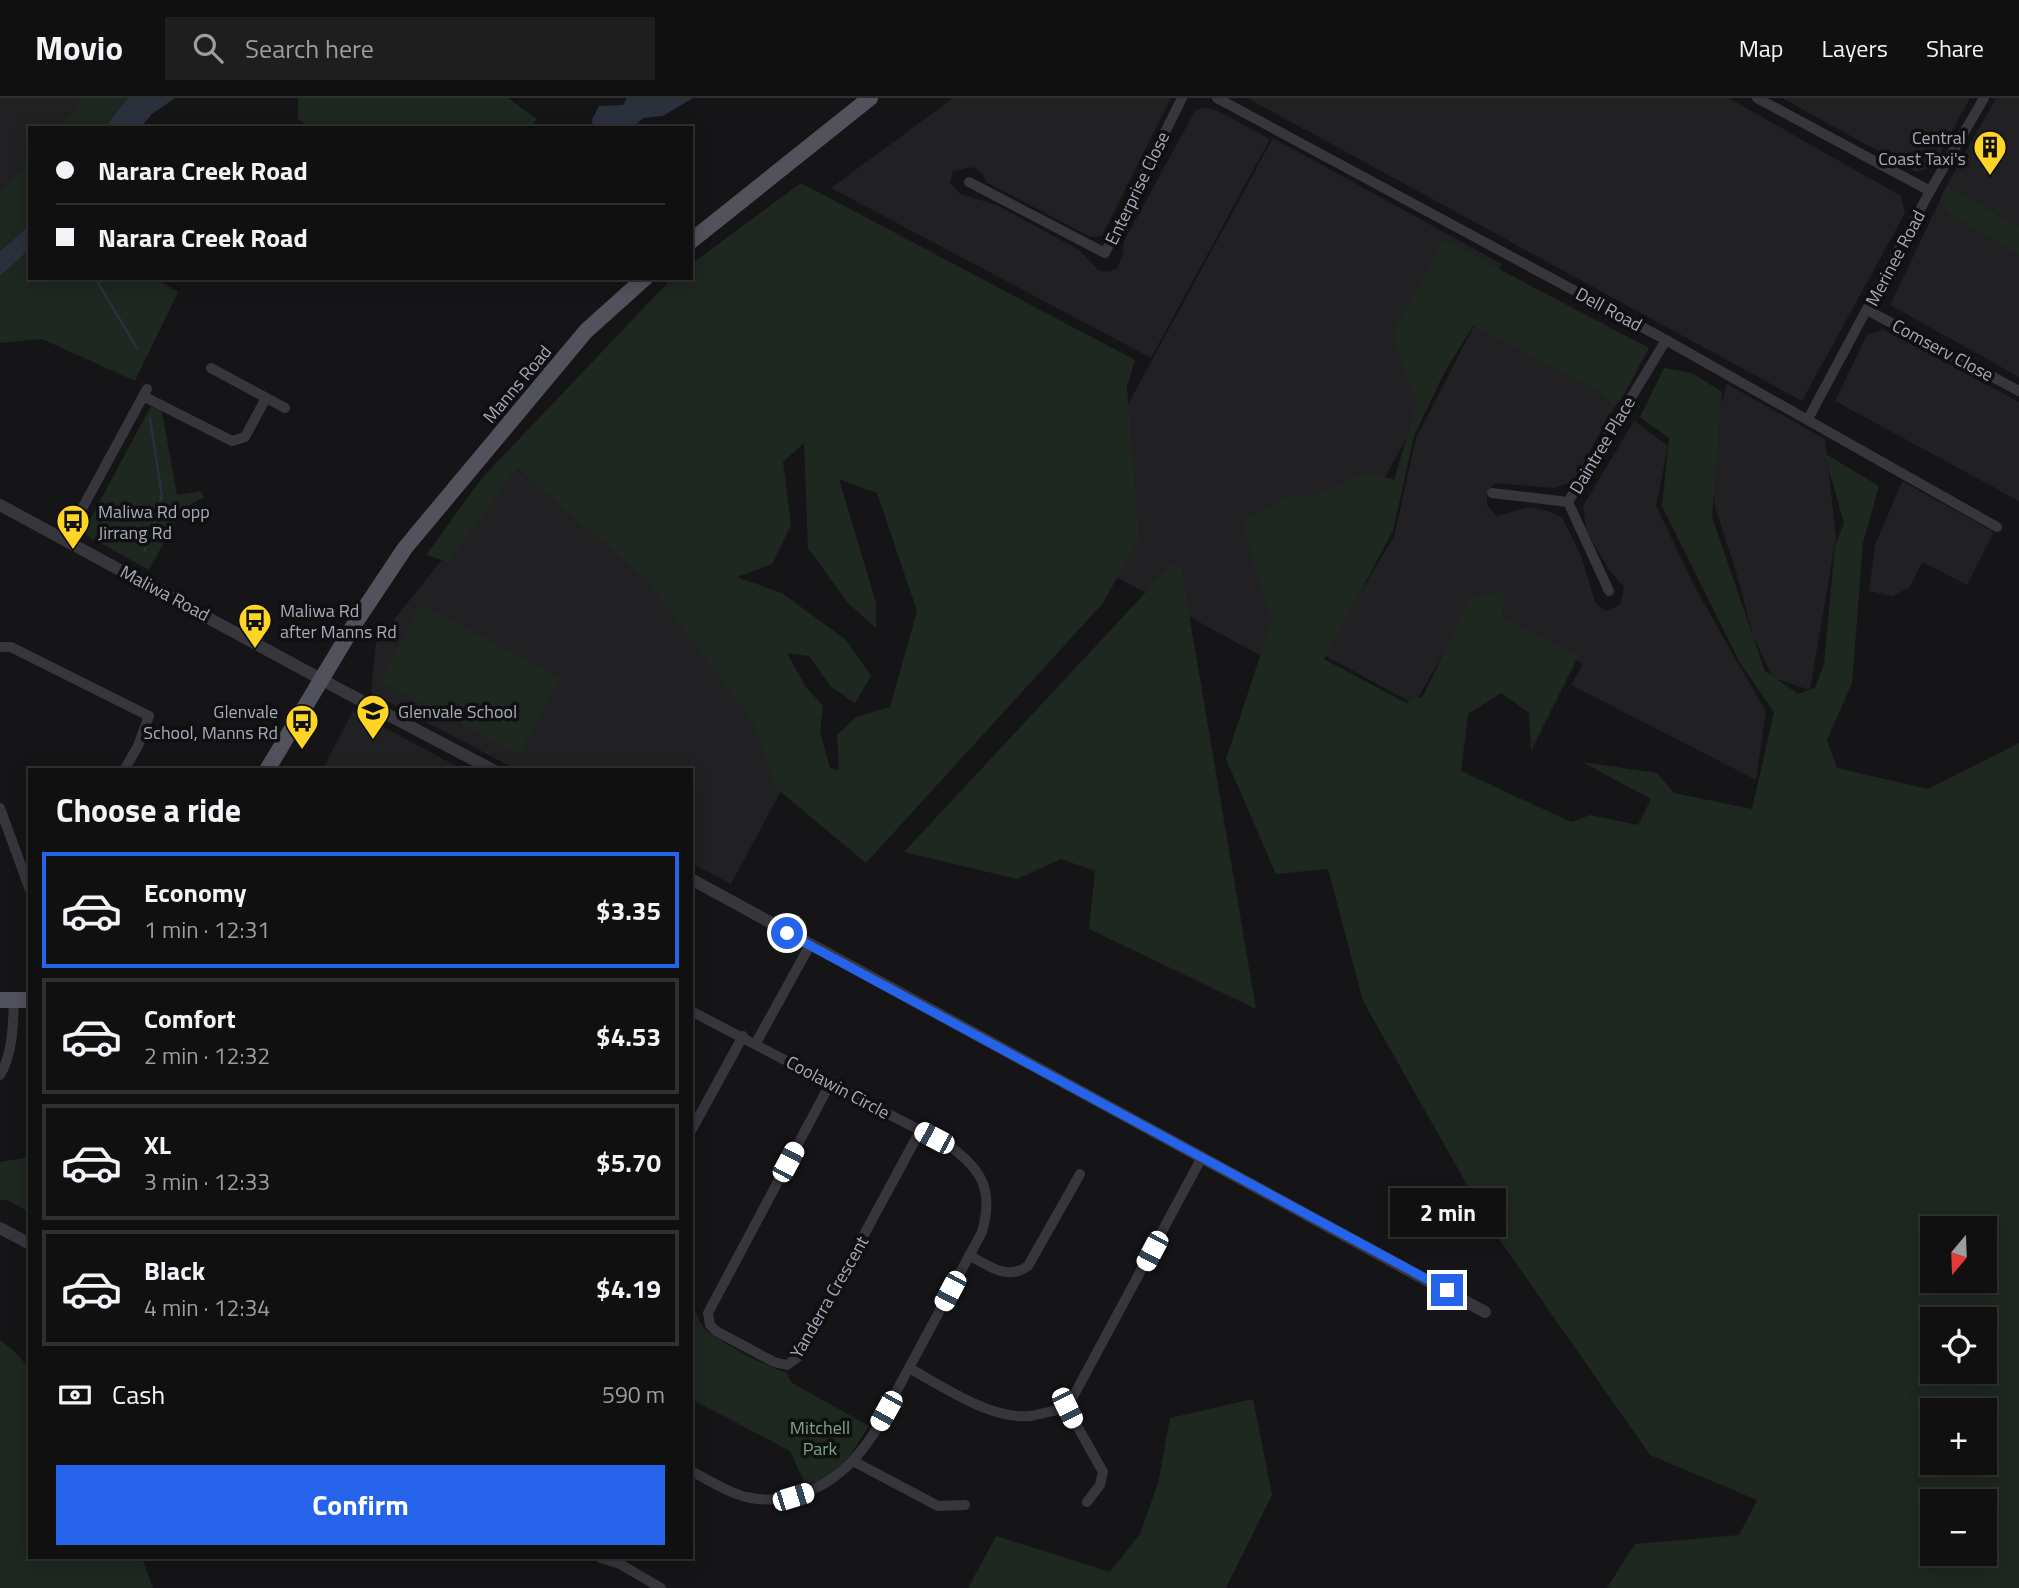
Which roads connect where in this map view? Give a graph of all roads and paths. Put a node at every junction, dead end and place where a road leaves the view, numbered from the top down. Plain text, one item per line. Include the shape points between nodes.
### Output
1 (870, 98) edge
2 (1182, 98) edge
3 (1217, 98) edge
4 (1757, 98) edge
5 (1984, 98) edge
6 (969, 182) dead end
7 (1930, 191) junction
8 (693, 239) edge
9 (643, 280) edge
10 (1867, 310) junction
11 (1666, 340) junction
12 (211, 368) dead end
13 (2019, 391) edge
14 (266, 398) junction
15 (285, 408) dead end
16 (1808, 419) junction
17 (1492, 493) dead end
18 (1568, 502) junction
19 (0, 505) edge
20 (1997, 527) dead end
21 (65, 540) junction
22 (1609, 591) dead end
23 (0, 647) edge
24 (325, 681) junction
25 (125, 768) edge
26 (268, 768) edge
27 (279, 768) edge
28 (489, 768) edge
29 (0, 808) edge
30 (27, 876) edge
31 (693, 880) edge
32 (810, 945) junction
33 (15, 1000) edge
34 (693, 1012) edge
35 (743, 1036) junction
36 (756, 1043) junction
37 (0, 1075) edge
38 (831, 1082) junction
39 (693, 1127) edge
40 (920, 1131) junction
41 (1202, 1157) junction
42 (1080, 1174) dead end
43 (0, 1228) edge
44 (28, 1243) edge
45 (970, 1255) junction
46 (1485, 1312) dead end
47 (909, 1368) junction
48 (1067, 1408) junction
49 (853, 1461) junction
50 (693, 1472) edge
51 (1087, 1502) dead end
52 (965, 1506) dead end
53 (604, 1559) edge
54 (661, 1588) edge

1 - 8 main road
2 - 6 street, Enterprise Close via 1105,253
3 - 11 street, Dell Road
4 - 7 street
5 - 7 street, Merinee Road
7 - 10 street, Merinee Road
9 - 24 main road, Manns Road via 586,331 428,522
10 - 13 street, Comserv Close
10 - 16 street, Merinee Road
11 - 16 street, Dell Road
11 - 18 street, Daintree Place
12 - 14 street
14 - 15 street
14 - 21 street via 245,437 232,441 145,392
16 - 20 street, Dell Road
17 - 18 street
18 - 22 street, Daintree Place
19 - 21 street, Maliwa Road
21 - 24 street, Maliwa Road
23 - 25 street via 11,647 149,716
24 - 26 main road, Manns Road
24 - 27 main road, Manns Road
24 - 28 street, Maliwa Road
29 - 30 street
31 - 32 street
32 - 36 street
32 - 41 street
33 - 37 street via 12,1034
34 - 35 street, Coolawin Circle
35 - 36 street, Coolawin Circle
35 - 39 street
36 - 38 street, Coolawin Circle
38 - 40 street, Coolawin Circle
38 - 40 street, Yanderra Crescent via 708,1313 716,1331 780,1365 794,1362
40 - 45 street, Coolawin Circle via 962,1155 982,1179 986,1220
41 - 46 street
41 - 48 street
42 - 45 street via 1028,1266 1020,1272 1009,1274
43 - 44 street
45 - 47 street, Coolawin Circle
47 - 48 street via 1003,1415 1028,1416
47 - 49 street, Coolawin Circle via 874,1433
48 - 51 street via 1103,1472
49 - 50 street, Coolawin Circle via 812,1492 768,1499 734,1492
49 - 52 street via 938,1506
53 - 54 street

